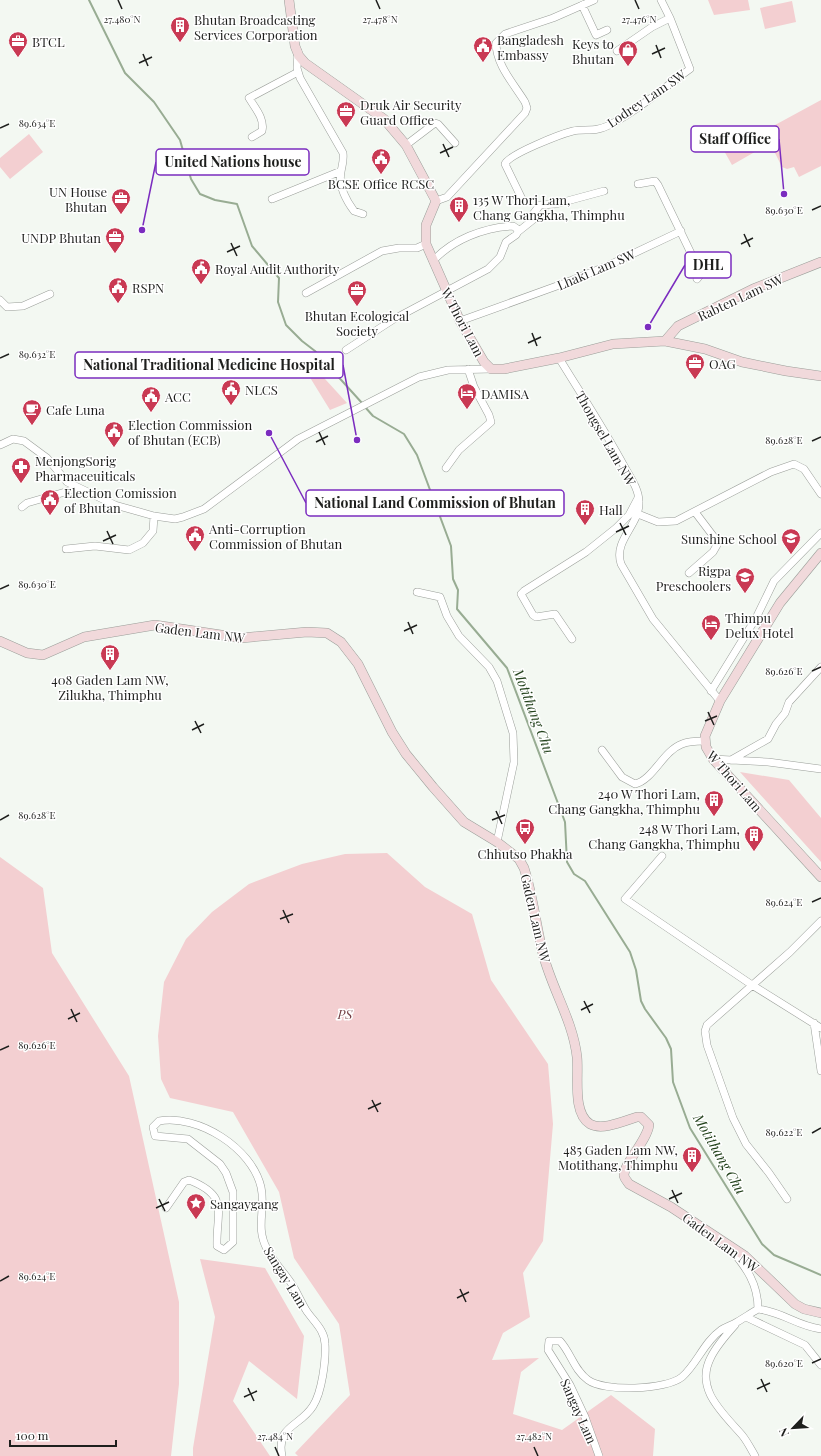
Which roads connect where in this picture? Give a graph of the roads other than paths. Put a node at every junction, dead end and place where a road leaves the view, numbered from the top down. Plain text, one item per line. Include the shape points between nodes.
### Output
1 (289, 0) edge
2 (594, 0) edge
3 (661, 0) edge
4 (582, 5) junction
5 (670, 18) junction
6 (607, 30) dead end
7 (617, 51) dead end
8 (298, 52) junction
9 (298, 72) junction
10 (252, 137) dead end
11 (455, 143) dead end
12 (406, 145) junction
13 (341, 171) junction
14 (638, 184) dead end
15 (604, 191) dead end
16 (272, 199) dead end
17 (436, 201) junction
18 (523, 201) dead end
19 (363, 214) dead end
20 (519, 231) junction
21 (681, 231) junction
22 (426, 244) junction
23 (433, 261) junction
24 (821, 262) edge
25 (697, 279) dead end
26 (446, 291) junction
27 (306, 293) dead end
28 (50, 294) dead end
29 (0, 300) edge
30 (460, 321) junction
31 (664, 341) junction
32 (346, 350) dead end
33 (559, 358) junction
34 (468, 369) junction
35 (491, 369) junction
36 (821, 376) edge
37 (0, 445) edge
38 (446, 468) dead end
39 (79, 488) junction
40 (821, 494) edge
41 (639, 497) junction
42 (22, 507) dead end
43 (694, 512) junction
44 (638, 514) junction
45 (154, 516) junction
46 (821, 533) edge
47 (66, 549) dead end
48 (821, 553) edge
49 (688, 573) dead end
50 (417, 592) dead end
51 (572, 639) dead end
52 (0, 641) edge
53 (821, 667) edge
54 (711, 691) junction
55 (720, 701) junction
56 (704, 741) junction
57 (602, 750) dead end
58 (713, 759) junction
59 (730, 760) junction
60 (821, 769) edge
61 (497, 842) junction
62 (662, 856) dead end
63 (821, 877) edge
64 (821, 921) edge
65 (752, 985) junction
66 (814, 1024) junction
67 (821, 1028) edge
68 (821, 1071) edge
69 (787, 1199) dead end
70 (166, 1208) dead end
71 (732, 1249) junction
72 (758, 1309) junction
73 (821, 1313) edge
74 (746, 1317) junction
75 (736, 1323) junction
76 (821, 1329) edge
77 (821, 1365) edge
78 (282, 1456) edge
79 (599, 1456) edge
80 (755, 1456) edge

1 - 8 main road
2 - 4 street
3 - 5 street, Lodrey Lam SW
4 - 6 street via 596,35
4 - 17 street via 504,34 496,43 501,65 526,102 527,108 447,197
5 - 7 street
5 - 18 street, Lodrey Lam SW via 690,69 618,120 599,129 574,131 509,159 505,164
8 - 9 street
8 - 12 main road via 305,63 384,119
9 - 10 street via 249,98 263,126 262,132
9 - 13 street via 343,153 344,163
11 - 12 street via 435,123
12 - 17 main road
13 - 16 street
13 - 19 street via 340,181 349,204 354,211
14 - 21 street via 655,181
15 - 20 street via 556,204 540,205 533,214 534,219
17 - 22 main road, W Thori Lam via 426,225
20 - 23 street via 513,226 488,229 452,245
20 - 26 street via 506,242 500,257 488,269
21 - 25 street via 701,274
21 - 30 street, Lhaki Lam SW via 572,280
22 - 23 main road, W Thori Lam
22 - 27 street via 417,248 382,251
23 - 26 main road, W Thori Lam
24 - 31 main road, Rabten Lam SW via 753,288 684,322 672,330
26 - 30 main road, W Thori Lam
26 - 32 street via 383,325
28 - 29 street via 23,306 6,307
30 - 35 main road, W Thori Lam via 484,362
31 - 33 main road, W Thori Lam via 602,346
31 - 36 main road, W Thori Lam via 705,349 742,362
33 - 35 main road, W Thori Lam via 504,369
33 - 41 street, Thongsel Lam NW via 612,445
34 - 35 street
34 - 38 street via 491,422 459,450
34 - 45 street via 428,374 298,439 197,513 175,519
37 - 39 street via 13,439 24,442 47,458 67,482
39 - 42 street via 27,503
39 - 45 street via 114,505
40 - 43 street via 804,469 794,464 771,472
41 - 44 street, Thongsel Lam NW
41 - 51 street via 629,515 616,528 586,552 522,594 533,615 536,617 555,614
43 - 44 street via 684,518 665,523
43 - 49 street via 717,541 717,545 713,552
44 - 54 street, Thongsel Lam NW via 620,548 618,556 621,564 653,620
45 - 47 street via 153,531 143,543 129,550 95,546
46 - 54 street via 774,581 756,618
48 - 55 main road, W Thori Lam via 780,603
50 - 61 street via 440,597 453,627 489,667 502,695 515,749
52 - 61 main road, Gaden Lam NW via 27,653 43,654 84,637 155,625 241,638 307,632 327,633 341,642 358,664 406,754 464,822
53 - 59 street via 789,702 785,714 768,739
54 - 55 street, Thongsel Lam NW
55 - 56 main road, W Thori Lam via 706,730
56 - 57 street via 687,742 678,746 642,781 634,784 622,777
56 - 58 main road, W Thori Lam
58 - 59 street
58 - 63 main road, W Thori Lam
59 - 60 street
61 - 71 main road, Gaden Lam NW via 519,860 527,878 543,954 574,1038 579,1105 584,1118 590,1124 603,1127 637,1117 646,1120 649,1125 648,1131 625,1170 629,1184 671,1207
62 - 65 street via 625,899
64 - 65 street
65 - 66 street
65 - 69 street via 707,1025 705,1037 727,1106 737,1128
66 - 67 street
66 - 68 street
70 - 78 street, Sangay Lam via 184,1182 189,1180 197,1183 217,1200 217,1246 224,1250 233,1242 233,1192 226,1173 220,1164 188,1139 155,1136 153,1128 159,1122 182,1121 208,1128 233,1146 259,1180 262,1238 319,1326 325,1344 317,1398 311,1410 283,1435
71 - 72 street via 754,1284 758,1294
71 - 73 main road, Gaden Lam NW via 757,1266 795,1304
72 - 74 street, Sangay Lam
72 - 76 street via 776,1312
74 - 75 street, Sangay Lam
74 - 77 street via 805,1345
75 - 79 street, Sangay Lam via 721,1330 710,1340 682,1377 650,1387 598,1385 580,1373 560,1341 550,1341 548,1350 570,1385
75 - 80 street via 710,1358 706,1371 707,1385 710,1397 720,1412 743,1436

